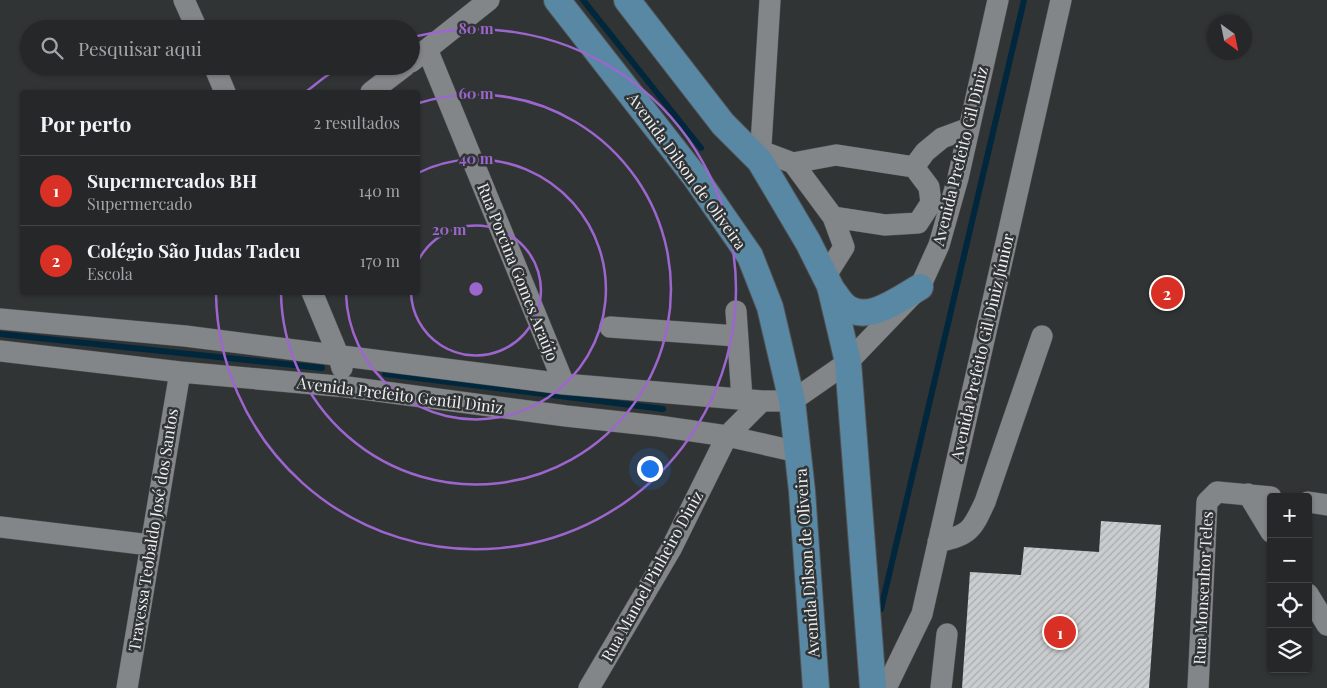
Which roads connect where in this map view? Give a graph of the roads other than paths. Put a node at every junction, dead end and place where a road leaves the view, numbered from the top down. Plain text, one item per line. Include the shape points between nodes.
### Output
1 (184, 0) edge
2 (489, 0) edge
3 (557, 0) edge
4 (627, 0) edge
5 (770, 0) edge
6 (998, 0) edge
7 (1061, 0) edge
8 (193, 20) edge
9 (420, 55) edge
10 (420, 58) edge
11 (218, 75) edge
12 (393, 75) edge
13 (224, 90) edge
14 (374, 90) edge
15 (969, 128) junction
16 (761, 156) junction
17 (793, 163) junction
18 (914, 167) junction
19 (833, 217) junction
20 (828, 282) junction
21 (920, 287) junction
22 (313, 295) edge
23 (736, 311) dead end
24 (0, 319) edge
25 (610, 327) dead end
26 (737, 336) junction
27 (1042, 336) dead end
28 (0, 351) edge
29 (339, 357) junction
30 (848, 362) junction
31 (180, 372) junction
32 (564, 384) junction
33 (347, 387) junction
34 (752, 400) junction
35 (792, 401) junction
36 (727, 436) junction
37 (798, 452) junction
38 (1248, 494) junction
39 (1267, 496) edge
40 (1312, 503) edge
41 (1327, 505) edge
42 (1267, 525) edge
43 (0, 527) edge
44 (938, 542) junction
45 (150, 545) junction
46 (1312, 601) edge
47 (1327, 625) edge
48 (947, 634) dead end
49 (127, 688) edge
50 (589, 688) edge
51 (816, 688) edge
52 (873, 688) edge
53 (886, 688) edge
54 (941, 688) edge
55 (1198, 688) edge

1 - 8 street
2 - 9 street
3 - 35 main road, Avenida Dilson de Oliveira via 696,178 750,256 770,307
4 - 16 main road via 723,124
5 - 16 street
6 - 15 street, Avenida Prefeito Gil Diniz
7 - 44 street, Avenida Prefeito Gil Diniz Júnior
10 - 32 street, Rua Porcina Gomes Araújo
11 - 13 street
12 - 14 street
15 - 18 street via 942,138 925,152
15 - 21 street, Avenida Prefeito Gil Diniz via 939,245
16 - 17 street
16 - 20 main road
17 - 18 street via 836,155
17 - 19 street
18 - 19 street via 929,187 931,203 918,223 885,225
19 - 20 street via 844,247
20 - 21 main road via 846,306 861,313 879,310
20 - 30 main road
21 - 30 street, Avenida Prefeito Gil Diniz
22 - 29 street
23 - 26 street
24 - 29 street, Avenida Prefeito Gentil Diniz via 185,336
25 - 26 street
26 - 34 street
27 - 44 street via 985,502 974,525 958,537
28 - 31 street, Avenida Prefeito Gentil Diniz
29 - 32 street, Avenida Prefeito Gentil Diniz
29 - 33 street
30 - 35 street, Avenida Prefeito Gil Diniz
30 - 52 main road
31 - 33 street, Avenida Prefeito Gentil Diniz
31 - 45 street, Travessa Teobaldo José dos Santos
32 - 34 street, Avenida Prefeito Gentil Diniz
33 - 36 street, Avenida Prefeito Gentil Diniz
34 - 35 street, Avenida Prefeito Gentil Diniz
34 - 36 street
35 - 37 main road, Avenida Dilson de Oliveira
36 - 37 street, Avenida Prefeito Gentil Diniz
36 - 50 street, Rua Manoel Pinheiro Diniz via 671,549
37 - 51 main road, Avenida Dilson de Oliveira
38 - 39 street
38 - 42 street
38 - 55 street, Rua Monsenhor Teles via 1217,492 1208,502
40 - 41 street
43 - 45 street
44 - 53 street, Avenida Prefeito Gil Diniz Júnior via 922,614
45 - 49 street, Travessa Teobaldo José dos Santos
46 - 47 street
48 - 54 street

